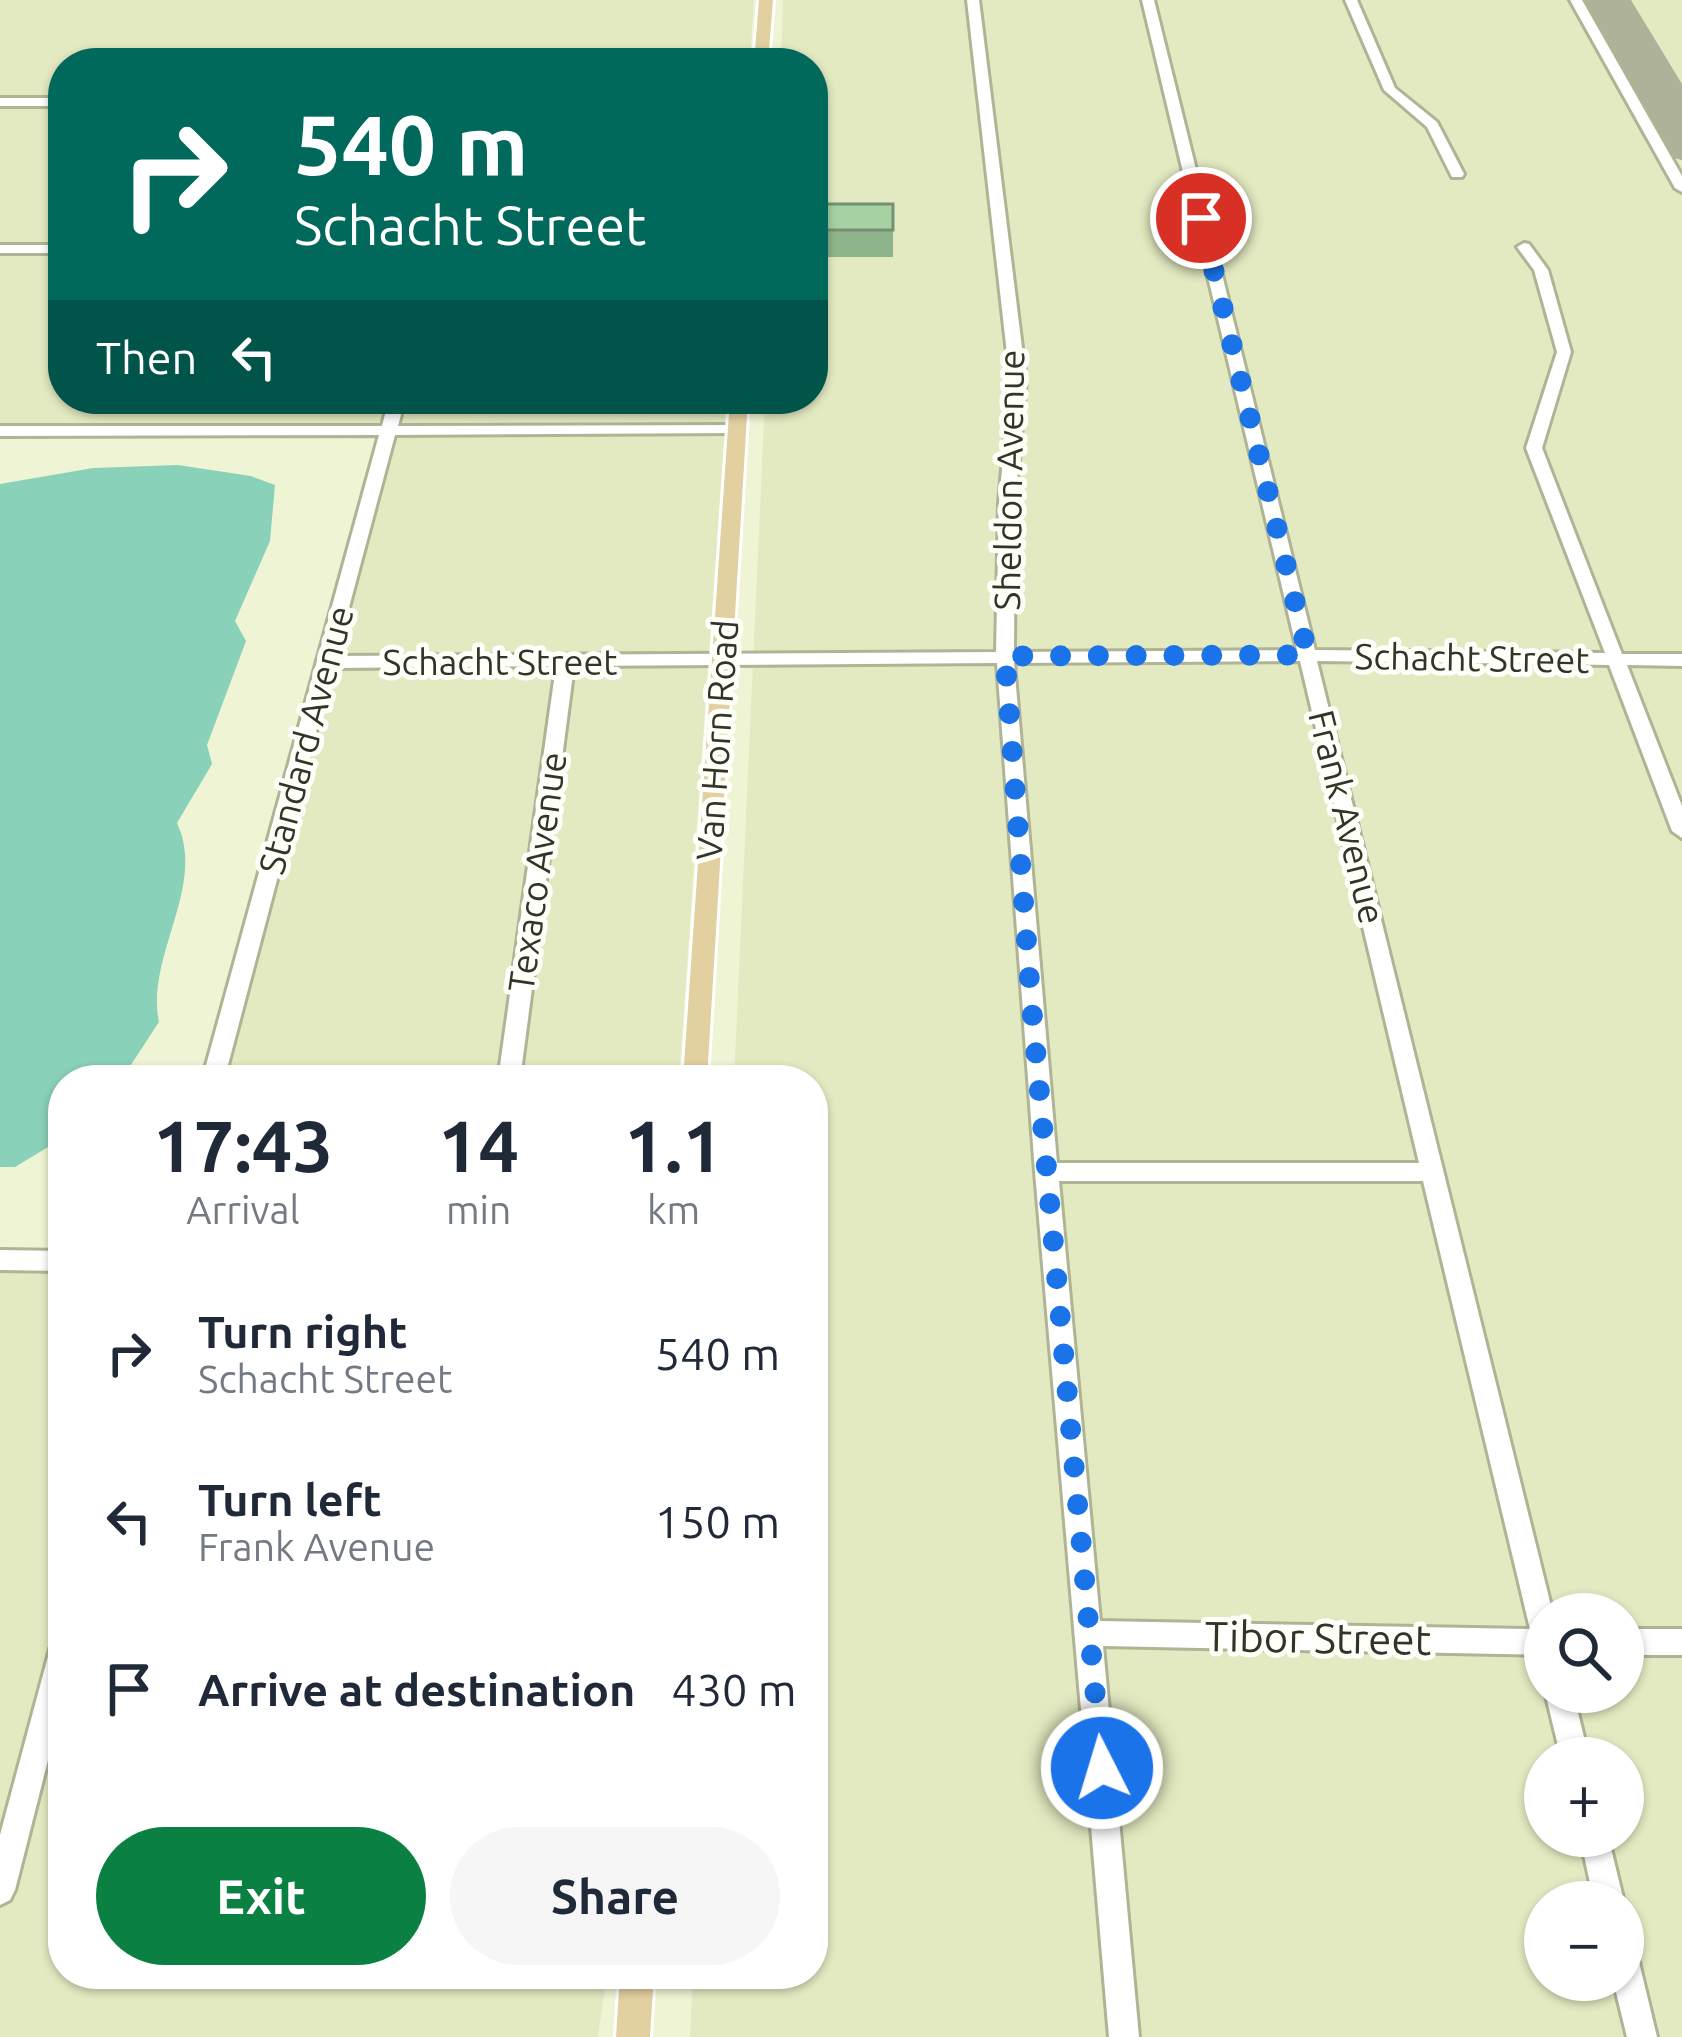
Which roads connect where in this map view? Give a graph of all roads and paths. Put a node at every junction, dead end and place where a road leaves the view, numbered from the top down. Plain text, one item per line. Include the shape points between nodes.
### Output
1 (766, 0) edge
2 (973, 0) edge
3 (1148, 0) edge
4 (1351, 0) edge
5 (1576, 0) edge
6 (761, 48) edge
7 (0, 102) edge
8 (48, 102) edge
9 (1457, 174) dead end
10 (1682, 188) edge
11 (1524, 247) dead end
12 (0, 249) edge
13 (48, 249) edge
14 (393, 414) edge
15 (738, 414) edge
16 (389, 430) junction
17 (737, 430) junction
18 (0, 431) edge
19 (1308, 655) junction
20 (1005, 656) junction
21 (1615, 660) junction
22 (1682, 660) edge
23 (326, 662) junction
24 (722, 662) junction
25 (566, 663) junction
26 (1682, 831) edge
27 (217, 1065) edge
28 (510, 1065) edge
29 (696, 1065) edge
30 (1046, 1172) junction
31 (1433, 1172) junction
32 (0, 1260) edge
33 (48, 1261) edge
34 (1534, 1593) edge
35 (1091, 1633) junction
36 (1524, 1639) edge
37 (1644, 1642) edge
38 (1682, 1642) edge
39 (48, 1706) edge
40 (0, 1890) edge
41 (636, 1989) edge
42 (1633, 2001) edge
43 (633, 2037) edge
44 (1124, 2037) edge
45 (1642, 2037) edge

1 - 6 main road
2 - 20 street, Sheldon Avenue via 1018,380
3 - 19 street, Frank Avenue
4 - 9 street via 1390,90 1432,125
5 - 10 street
7 - 8 street
11 - 21 street via 1541,270 1564,352 1534,448
12 - 13 street
14 - 16 street, Standard Avenue
15 - 17 main road, Van Horn Road
16 - 17 street
16 - 18 street
16 - 23 street, Standard Avenue
17 - 24 main road, Van Horn Road
19 - 20 street, Schacht Street
19 - 21 street, Schacht Street
19 - 31 street, Frank Avenue
20 - 24 street, Schacht Street
20 - 30 street, Sheldon Avenue
21 - 22 street, Schacht Street
21 - 26 street
23 - 25 street, Schacht Street
23 - 27 street, Standard Avenue
24 - 25 street, Schacht Street
24 - 29 main road, Van Horn Road
25 - 28 street, Texaco Avenue
30 - 31 street
30 - 35 street, Sheldon Avenue
31 - 34 street, Frank Avenue
32 - 33 street
35 - 36 street, Tibor Street
35 - 44 street, Sheldon Avenue
37 - 38 street
39 - 40 street
41 - 43 main road
42 - 45 street

